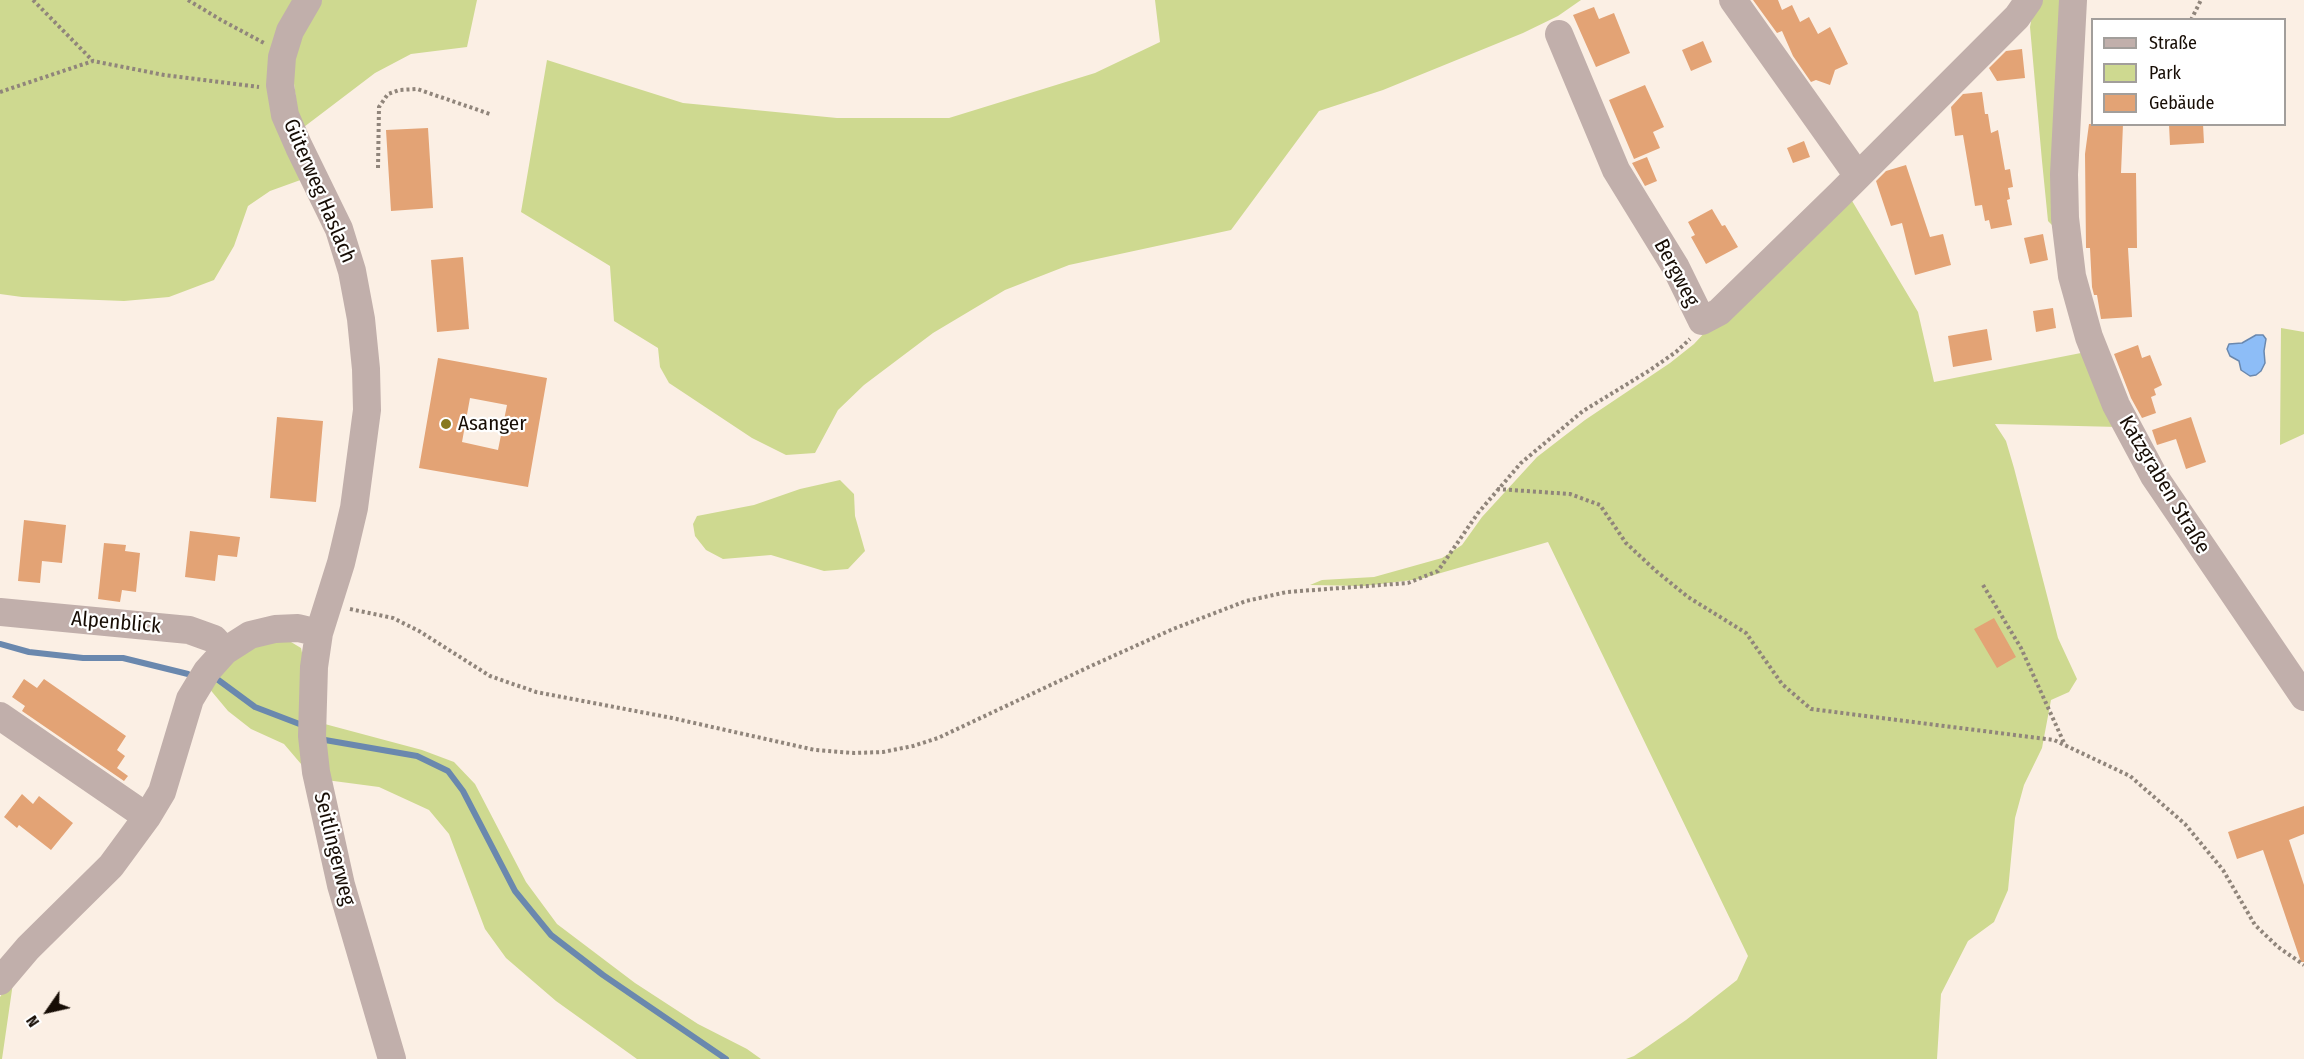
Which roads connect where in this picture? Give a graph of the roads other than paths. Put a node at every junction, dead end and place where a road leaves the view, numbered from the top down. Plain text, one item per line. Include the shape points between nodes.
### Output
1 (308, 0) edge
2 (1733, 0) edge
3 (2073, 0) edge
4 (2016, 6) edge
5 (1558, 34) dead end
6 (1858, 176) junction
7 (0, 612) edge
8 (319, 633) junction
9 (225, 651) junction
10 (2304, 697) edge
11 (0, 716) edge
12 (147, 817) junction
13 (4, 966) edge
14 (392, 1059) edge

1 - 8 street, Güterweg Haslach via 290,31 281,90 285,114 339,229 352,271 361,319 367,410 354,508
2 - 6 street
3 - 10 street, Katzgraben Straße via 2065,218 2072,276 2089,337 2116,405 2154,476
4 - 6 street, Bergweg
5 - 6 street, Bergweg via 1616,170 1675,266 1702,321 1719,312
7 - 9 street, Alpenblick via 189,630 214,639
8 - 9 street via 298,628 275,629 250,635
8 - 14 street, Seitlingerweg via 312,700 316,772 341,885
9 - 12 street via 190,699 162,792
11 - 12 street
12 - 13 street via 111,866

